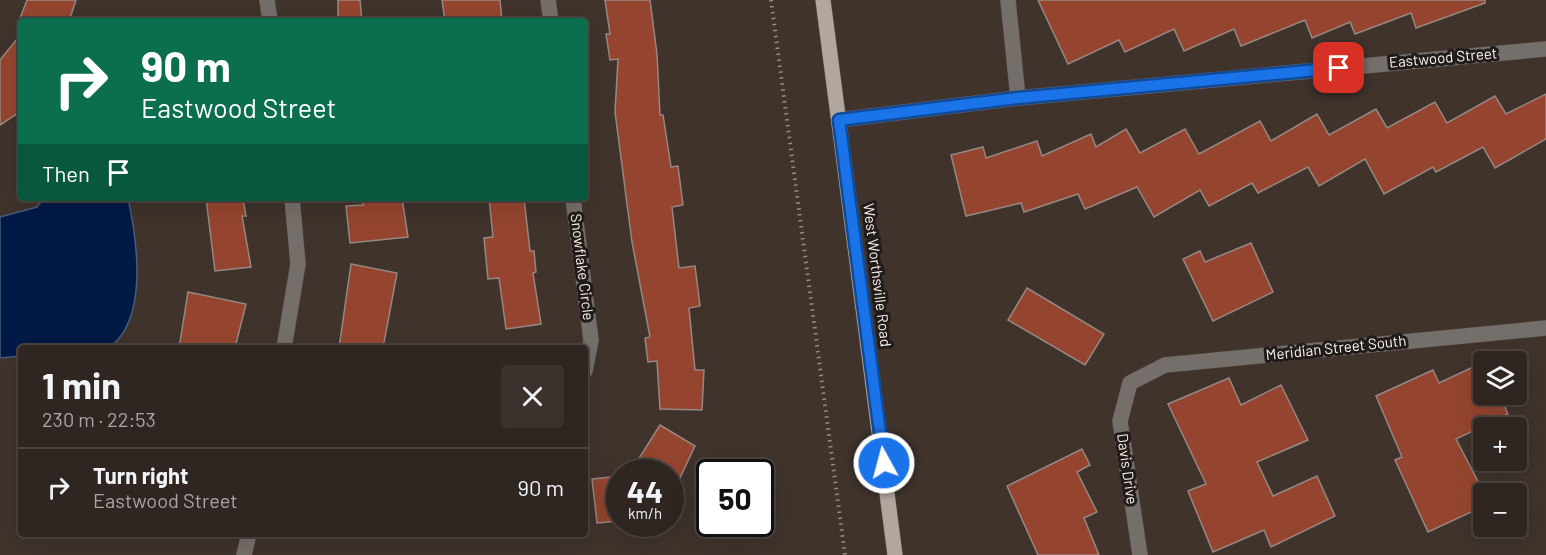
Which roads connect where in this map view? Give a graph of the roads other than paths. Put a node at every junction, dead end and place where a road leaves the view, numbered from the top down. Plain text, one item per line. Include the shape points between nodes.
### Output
1 (267, 0) edge
2 (548, 0) edge
3 (823, 0) edge
4 (1008, 0) edge
5 (270, 18) edge
6 (551, 18) edge
7 (1546, 49) edge
8 (1018, 98) junction
9 (839, 120) junction
10 (292, 201) edge
11 (573, 201) edge
12 (1546, 328) edge
13 (284, 345) edge
14 (588, 356) edge
15 (1130, 383) joint
16 (248, 537) edge
17 (244, 555) edge
18 (895, 555) edge
19 (1140, 555) edge

1 - 5 street
2 - 6 street
3 - 9 main road, West Worthsville Road
4 - 8 street
7 - 8 street, Eastwood Street
8 - 9 street, Eastwood Street
9 - 18 main road, West Worthsville Road
10 - 13 street via 298,264
11 - 14 street, Snowflake Circle via 591,340
12 - 15 street, Meridian Street South via 1165,365
15 - 19 street, Davis Drive via 1120,421
16 - 17 street

